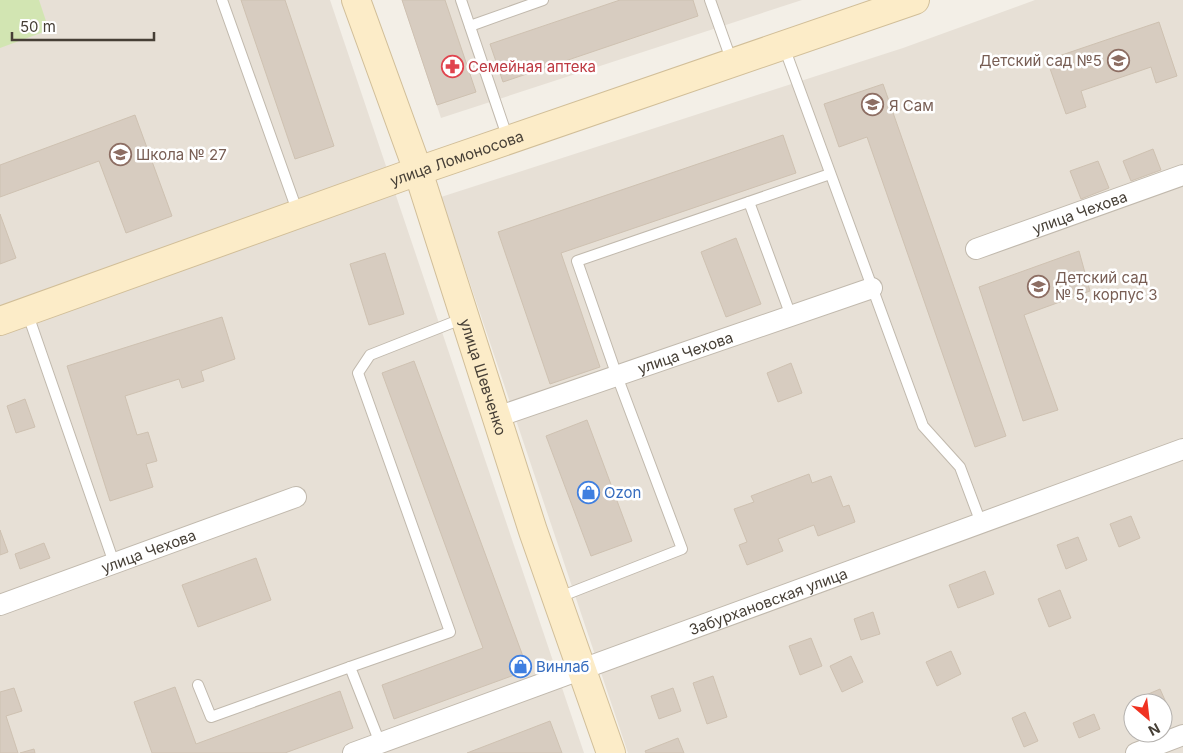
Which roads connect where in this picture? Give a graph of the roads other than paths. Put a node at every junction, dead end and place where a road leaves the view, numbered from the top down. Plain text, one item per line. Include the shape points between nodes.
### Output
1 (222, 0) edge
2 (356, 0) edge
3 (461, 0) edge
4 (543, 0) edge
5 (710, 0) edge
6 (915, 0) edge
7 (470, 26) junction
8 (783, 45) junction
9 (732, 62) junction
10 (509, 140) junction
11 (418, 171) junction
12 (830, 174) junction
13 (1183, 175) edge
14 (749, 202) junction
15 (298, 214) junction
16 (976, 249) dead end
17 (872, 288) junction
18 (26, 311) junction
19 (791, 316) junction
20 (465, 318) junction
21 (0, 320) edge
22 (617, 376) junction
23 (497, 417) junction
24 (1183, 449) edge
25 (296, 496) dead end
26 (981, 523) junction
27 (114, 563) junction
28 (556, 599) junction
29 (0, 605) edge
30 (350, 668) junction
31 (582, 670) junction
32 (198, 685) dead end
33 (1183, 735) edge
34 (380, 743) junction
35 (1161, 748) edge
36 (353, 753) edge
37 (611, 753) edge
38 (1136, 753) edge

1 - 15 lane
2 - 11 street, улица Шевченко
3 - 7 lane
4 - 7 lane
5 - 9 lane
6 - 8 street, улица Ломоносова
7 - 10 lane
8 - 9 street, улица Ломоносова
8 - 12 lane
9 - 10 street, улица Ломоносова
10 - 11 street, улица Ломоносова
11 - 15 street, улица Ломоносова
11 - 20 street, улица Шевченко
12 - 14 lane
12 - 17 lane
13 - 16 street, улица Чехова
14 - 19 lane
14 - 22 lane via 577,261
15 - 18 street, улица Ломоносова
17 - 19 street, улица Чехова
17 - 26 lane via 923,426 960,467
18 - 21 street, улица Ломоносова
18 - 27 lane
19 - 22 street, улица Чехова
20 - 23 street, улица Шевченко
20 - 30 lane via 370,355 358,372 450,632
22 - 23 street, улица Чехова
22 - 28 lane via 682,549
23 - 28 street, улица Шевченко
24 - 26 street, Забурхановская улица
25 - 27 street, улица Чехова
26 - 31 street, Забурхановская улица
27 - 29 street, улица Чехова
28 - 31 street, улица Шевченко
30 - 32 lane via 211,717
30 - 34 lane
31 - 34 street, Забурхановская улица
31 - 37 street, улица Шевченко
33 - 35 street
34 - 36 street, Забурхановская улица
35 - 38 street

